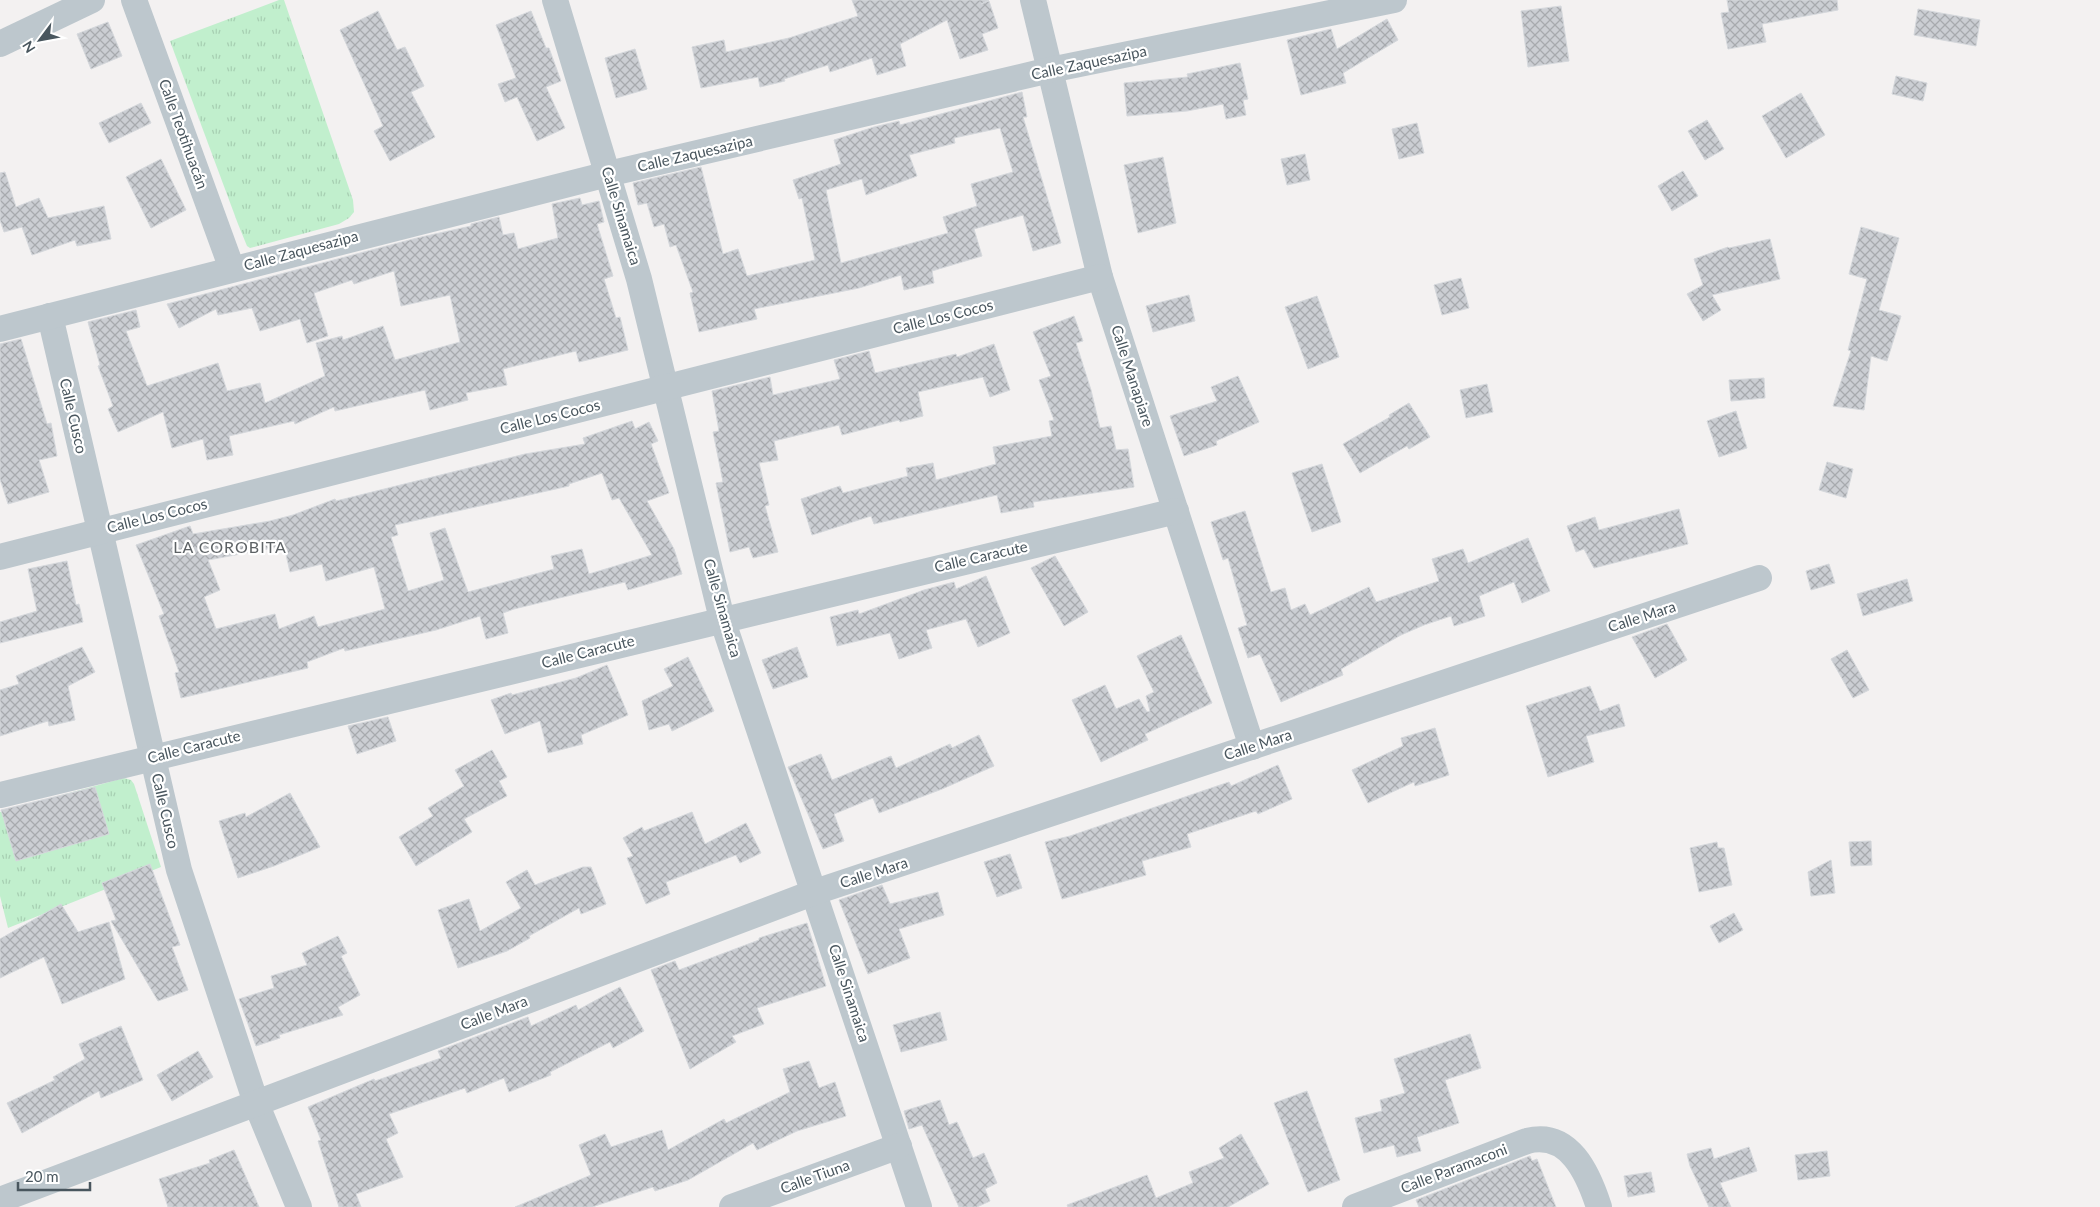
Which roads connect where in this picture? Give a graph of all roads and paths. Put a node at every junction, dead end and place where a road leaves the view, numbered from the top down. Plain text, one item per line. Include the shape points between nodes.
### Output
1 (92, 0) edge
2 (134, 0) edge
3 (555, 0) edge
4 (1032, 0) edge
5 (1394, 0) edge
6 (0, 44) edge
7 (1050, 70) junction
8 (608, 174) junction
9 (232, 269) junction
10 (1100, 277) junction
11 (50, 316) junction
12 (0, 328) edge
13 (666, 388) junction
14 (1176, 511) junction
15 (100, 531) junction
16 (0, 557) edge
17 (1759, 578) dead end
18 (722, 619) junction
19 (1252, 747) junction
20 (152, 757) junction
21 (0, 795) edge
22 (815, 892) junction
23 (256, 1103) junction
24 (899, 1146) junction
25 (0, 1200) edge
26 (299, 1207) edge
27 (732, 1207) edge
28 (919, 1207) edge
29 (1355, 1207) edge
30 (1599, 1207) edge

1 - 6 street
2 - 9 street, Calle Teotihuacán
3 - 8 street, Calle Sinamaica
4 - 7 street, Calle Manapiare
5 - 7 street, Calle Zaquesazipa
7 - 8 street, Calle Zaquesazipa
7 - 10 street, Calle Manapiare
8 - 9 street, Calle Zaquesazipa
8 - 13 street, Calle Sinamaica
9 - 11 street, Calle Zaquesazipa
10 - 13 street, Calle Los Cocos
10 - 14 street, Calle Manapiare
11 - 12 street, Calle Zaquesazipa
11 - 15 street, Calle Cusco
13 - 15 street, Calle Los Cocos
13 - 18 street, Calle Sinamaica
14 - 18 street, Calle Caracute
14 - 19 street, Calle Manapiare
15 - 16 street, Calle Los Cocos
15 - 20 street, Calle Cusco
17 - 19 street, Calle Mara
18 - 20 street, Calle Caracute
18 - 22 street, Calle Sinamaica
19 - 22 street, Calle Mara
20 - 21 street, Calle Caracute
20 - 23 street, Calle Cusco via 179,870
22 - 23 street, Calle Mara
22 - 24 street, Calle Sinamaica
23 - 25 street, Calle Mara
23 - 26 street, Calle Cusco
24 - 27 street, Calle Tiuna
24 - 28 street, Calle Sinamaica
29 - 30 street, Calle Paramaconi via 1527,1142 1546,1138 1554,1140 1575,1156

